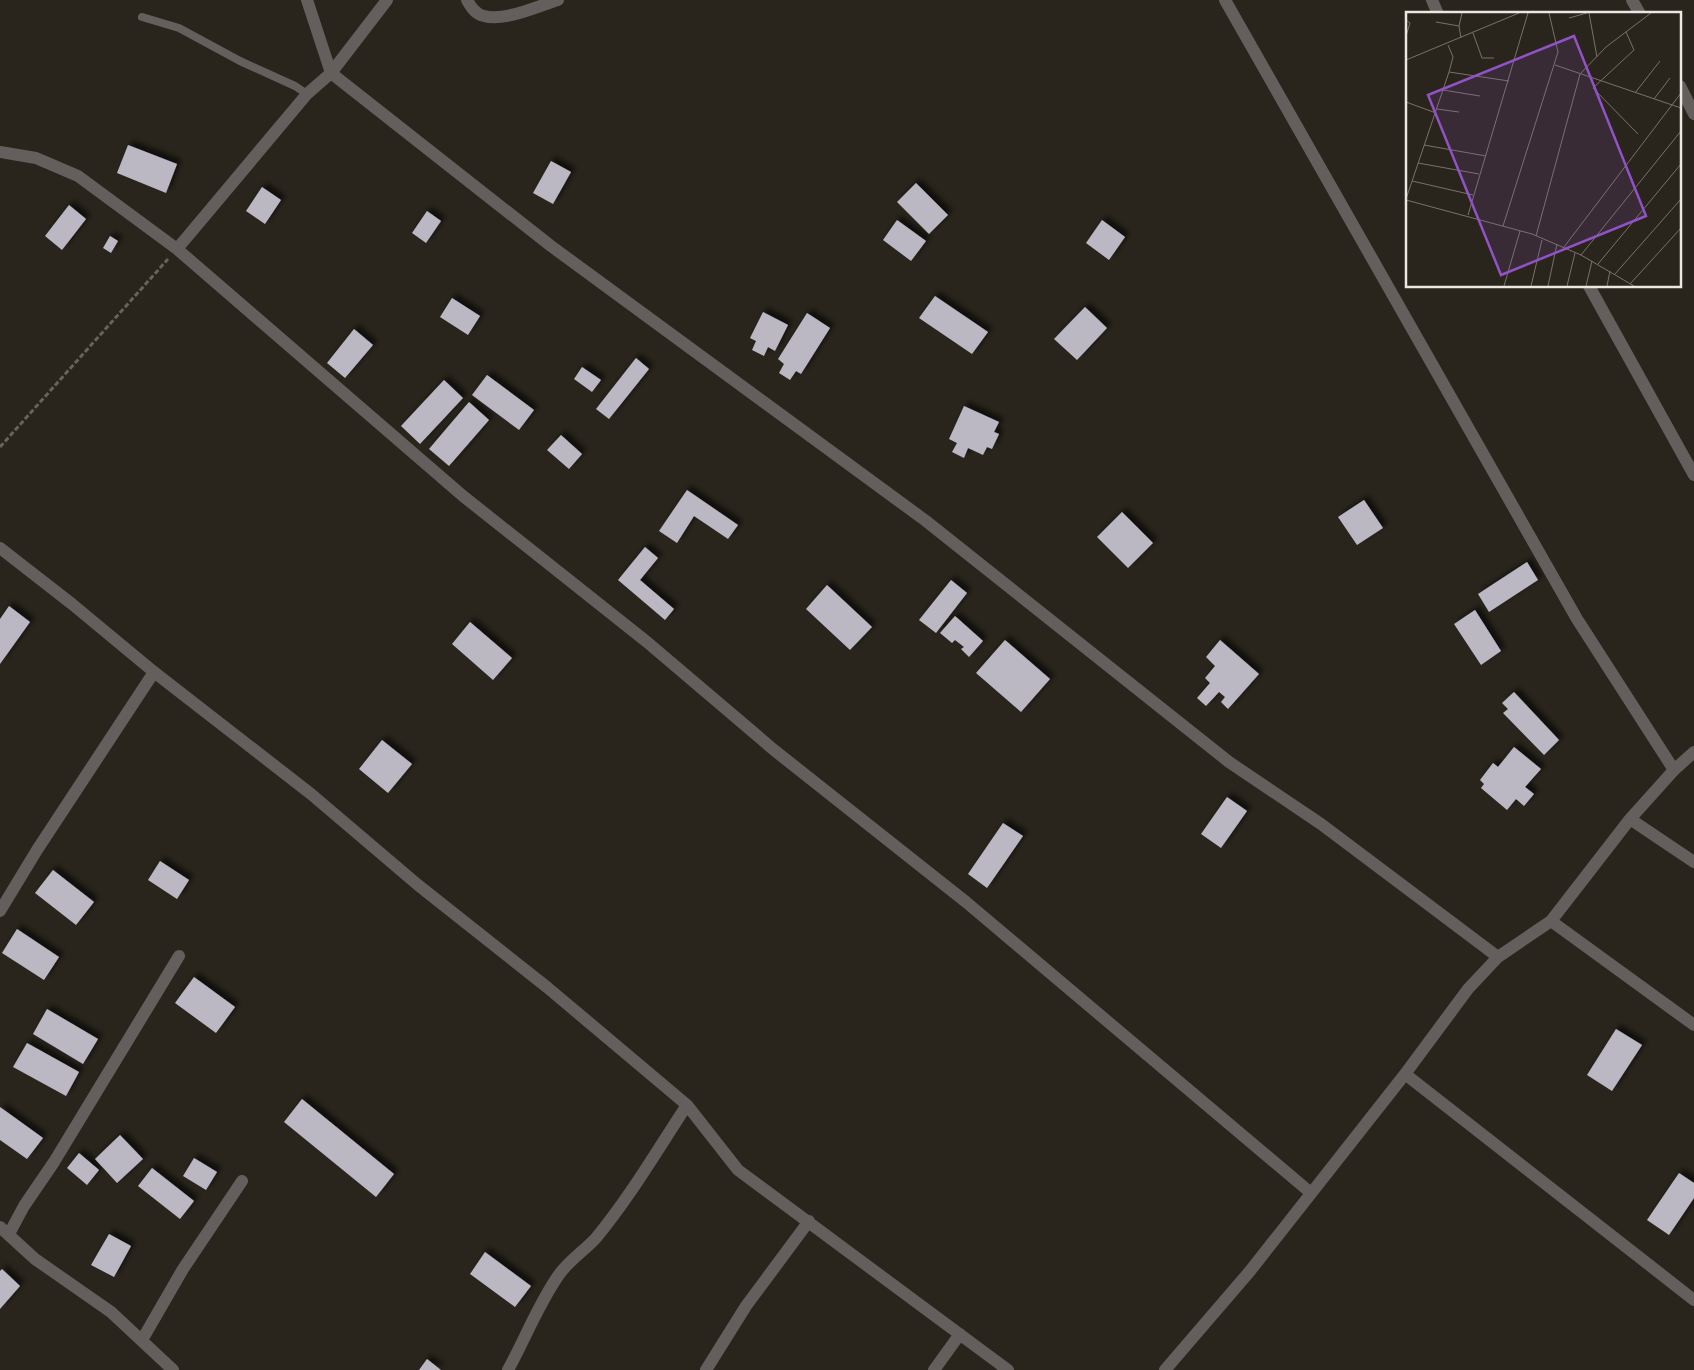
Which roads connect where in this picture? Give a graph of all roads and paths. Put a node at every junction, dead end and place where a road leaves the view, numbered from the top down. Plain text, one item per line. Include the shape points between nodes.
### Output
1 (307, 0) edge
2 (387, 0) edge
3 (467, 0) edge
4 (558, 0) edge
5 (1225, 0) edge
6 (1432, 0) edge
7 (1632, 0) edge
8 (1437, 12) edge
9 (1639, 12) edge
10 (142, 16) dead end
11 (331, 73) junction
12 (1682, 90) edge
13 (307, 94) junction
14 (1694, 114) edge
15 (0, 152) edge
16 (177, 249) junction
17 (1590, 288) edge
18 (0, 447) edge
19 (1694, 475) edge
20 (0, 548) edge
21 (154, 672) junction
22 (1694, 752) edge
23 (1674, 770) junction
24 (1630, 819) junction
25 (1694, 862) edge
26 (0, 911) edge
27 (1551, 921) junction
28 (179, 956) dead end
29 (1498, 957) junction
30 (1694, 1025) edge
31 (1405, 1074) junction
32 (687, 1105) junction
33 (242, 1181) dead end
34 (1311, 1193) junction
35 (809, 1221) junction
36 (4, 1231) edge
37 (1694, 1300) edge
38 (960, 1334) junction
39 (142, 1340) junction
40 (173, 1370) edge
41 (508, 1370) edge
42 (706, 1370) edge
43 (934, 1370) edge
44 (1008, 1370) edge
45 (1165, 1370) edge

1 - 11 street
2 - 11 street
3 - 4 street via 472,10 484,16 506,17
5 - 23 street via 1577,619
6 - 8 street
7 - 9 street
10 - 13 lane via 179,28
11 - 13 street
11 - 29 street via 551,246 926,521 1229,762 1321,824
12 - 14 street
13 - 16 street
15 - 16 street via 36,158 78,176
16 - 18 path
16 - 34 street via 463,496 966,902
17 - 19 street
20 - 21 street
21 - 26 street
21 - 32 street via 311,794
22 - 23 street
23 - 24 street
24 - 25 street
24 - 27 street
27 - 29 street
27 - 30 street
28 - 36 street via 54,1162
29 - 31 street via 1468,989
31 - 34 street
31 - 37 street
32 - 35 street via 738,1170
32 - 41 street via 596,1238 559,1274
33 - 39 street
34 - 45 street via 1250,1271
35 - 38 street
35 - 42 street via 746,1306
36 - 39 street via 35,1259 111,1312
38 - 43 street
38 - 44 street
39 - 40 street

